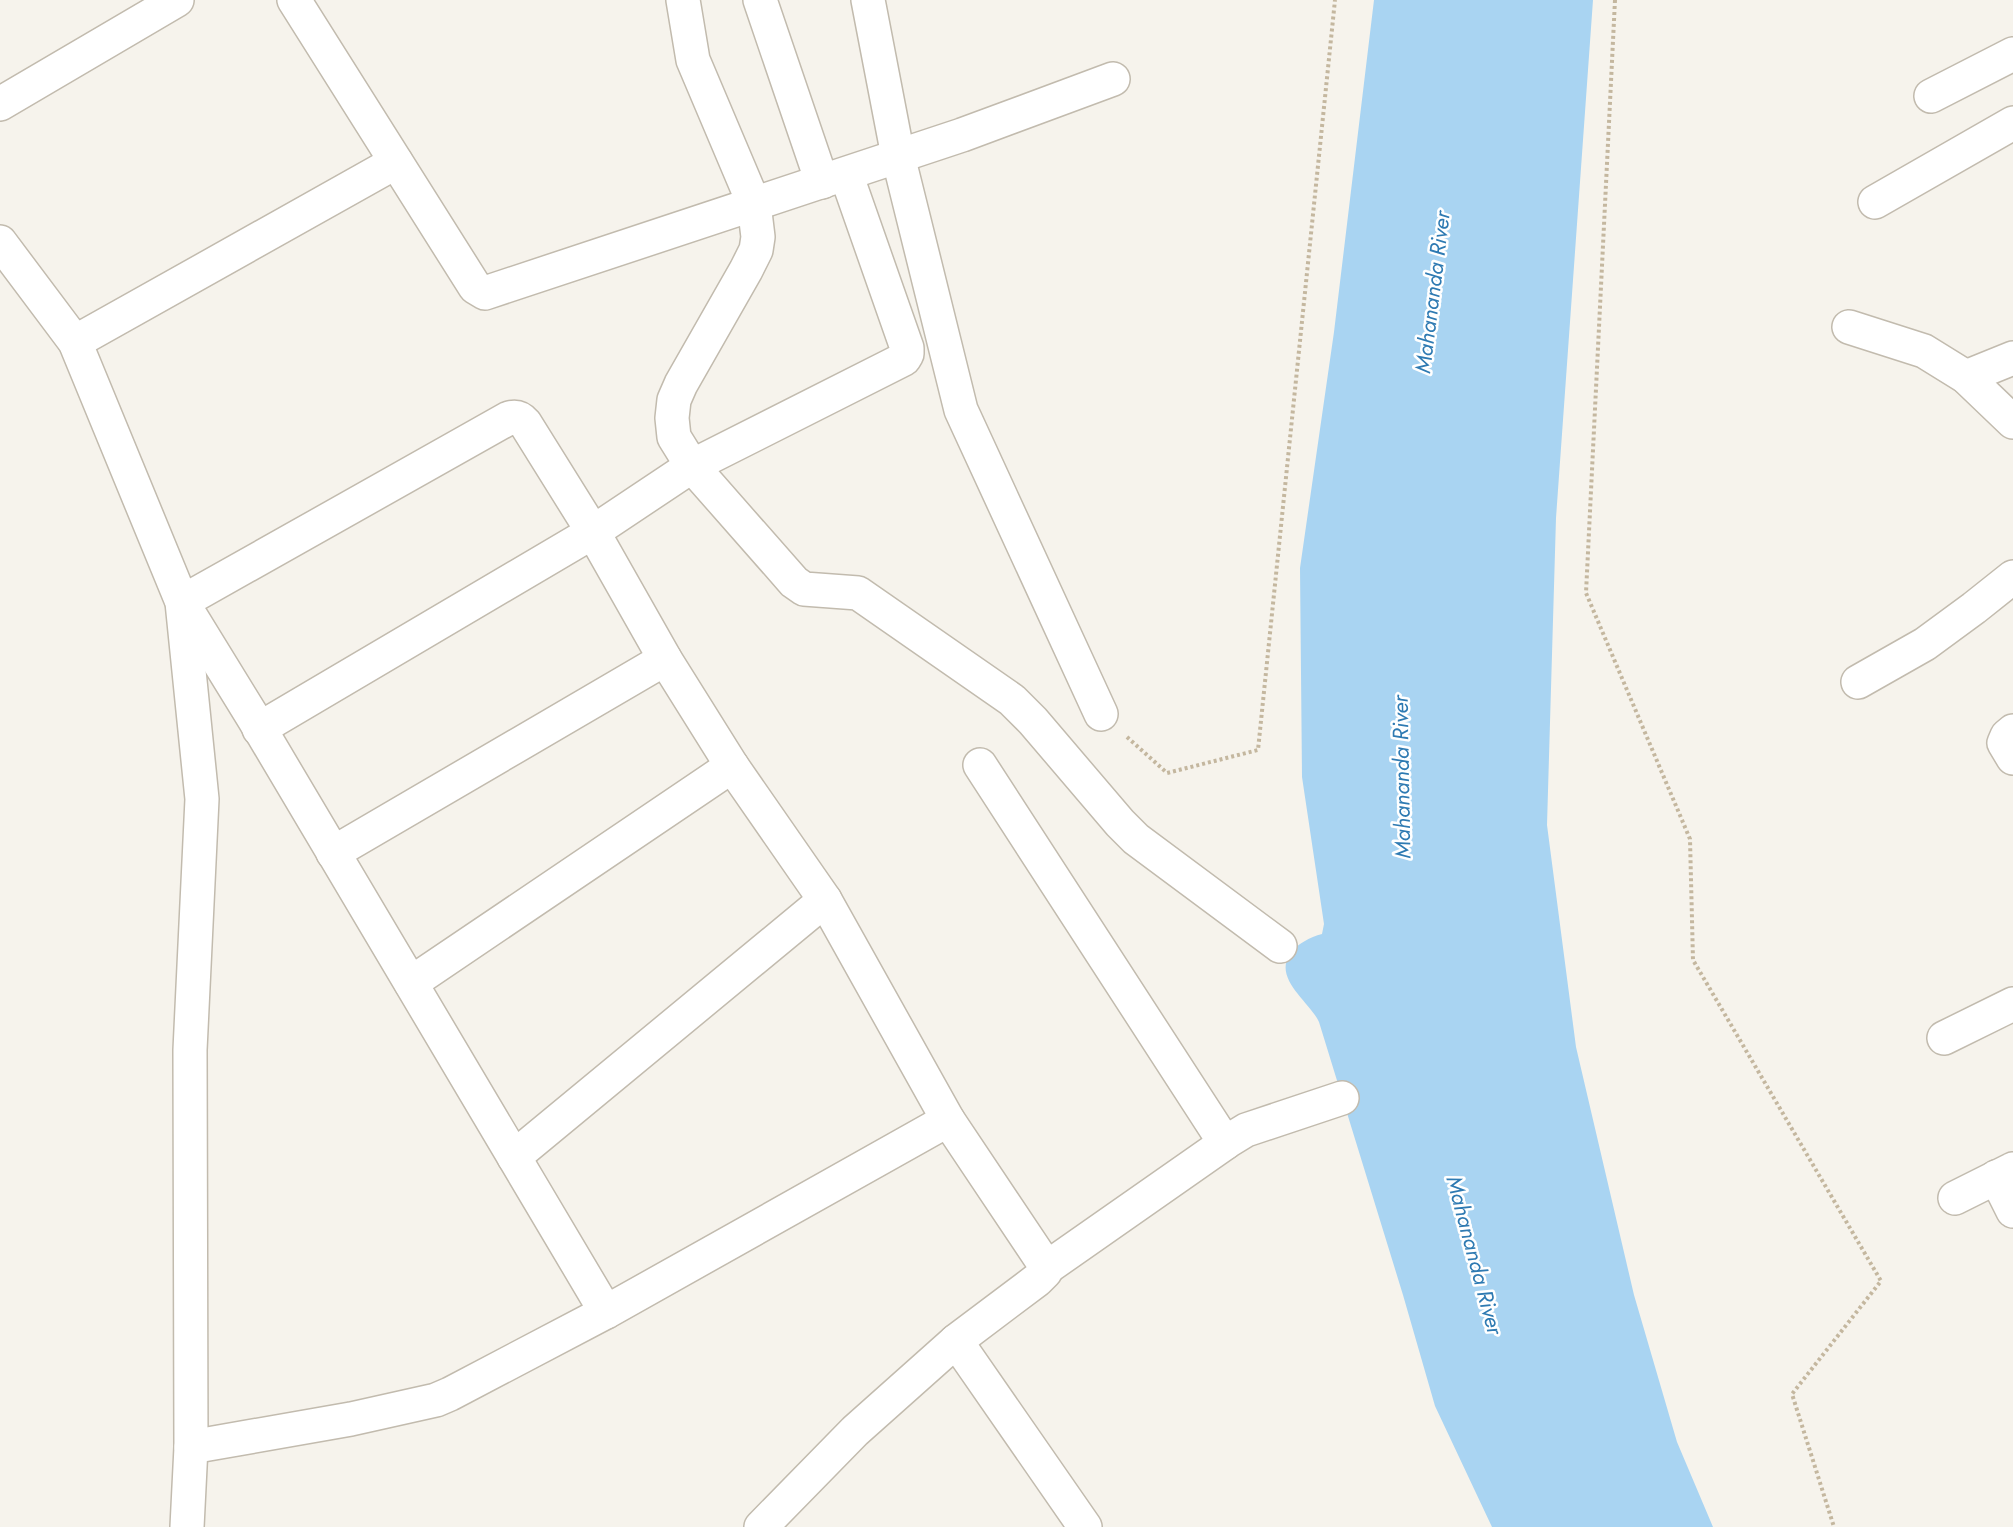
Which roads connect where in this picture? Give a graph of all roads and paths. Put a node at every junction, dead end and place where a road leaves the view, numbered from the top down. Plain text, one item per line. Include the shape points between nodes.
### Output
1 (177, 0) edge
2 (294, 0) edge
3 (683, 0) edge
4 (760, 0) edge
5 (868, 0) edge
6 (1335, 0) edge
7 (1616, 0) edge
8 (2013, 54) edge
9 (1113, 79) dead end
10 (1930, 96) dead end
11 (0, 104) edge
12 (2013, 123) edge
13 (898, 156) junction
14 (396, 162) junction
15 (834, 178) junction
16 (1875, 202) dead end
17 (754, 204) junction
18 (0, 242) edge
19 (1849, 327) dead end
20 (75, 342) junction
21 (2013, 358) edge
22 (1966, 377) junction
23 (2013, 422) edge
24 (692, 466) junction
25 (593, 532) junction
26 (2013, 577) edge
27 (182, 602) junction
28 (665, 659) junction
29 (1858, 682) dead end
30 (1101, 714) joint
31 (259, 729) junction
32 (2013, 731) edge
33 (2013, 758) edge
34 (980, 765) dead end
35 (732, 766) junction
36 (333, 853) junction
37 (825, 900) junction
38 (1280, 946) dead end
39 (411, 983) junction
40 (2013, 1004) edge
41 (1944, 1038) dead end
42 (1342, 1098) dead end
43 (948, 1120) junction
44 (1224, 1143) junction
45 (514, 1157) junction
46 (2004, 1173) edge
47 (1955, 1197) dead end
48 (2013, 1211) edge
49 (1045, 1269) junction
50 (606, 1312) junction
51 (956, 1341) junction
52 (191, 1447) junction
53 (187, 1527) edge
54 (761, 1527) edge
55 (1085, 1527) edge
56 (1834, 1527) edge

1 - 11 street
2 - 14 street
3 - 17 street via 693,60
4 - 15 street
5 - 13 street
6 - 30 path via 1258,750 1167,773
7 - 56 path via 1586,593 1690,839 1693,960 1881,1281 1792,1394
8 - 10 street
9 - 13 street
12 - 16 street
13 - 15 street
13 - 30 street via 961,410
14 - 17 street via 475,287 485,292
14 - 20 street
15 - 17 street
15 - 24 street via 907,354 899,363
17 - 24 street via 758,224 756,250 674,400 674,436
18 - 20 street
19 - 22 street via 1924,351
20 - 27 street
21 - 22 street
22 - 23 street
24 - 25 street
24 - 38 street via 799,587 858,593 1012,700 1136,838
25 - 27 street via 525,423 521,418 508,418
25 - 28 street
25 - 31 street
26 - 29 street via 1925,644
27 - 31 street
27 - 52 street via 202,799 190,1050
28 - 35 street
28 - 36 street
31 - 36 street
32 - 33 street via 2004,743
34 - 44 street
35 - 37 street
35 - 39 street
36 - 39 street
37 - 43 street
37 - 45 street
39 - 45 street
40 - 41 street
42 - 44 street via 1246,1130
43 - 49 street
43 - 50 street
44 - 49 street
45 - 50 street
46 - 47 street
46 - 48 street
49 - 51 street via 1037,1280
50 - 52 street via 436,1400
51 - 54 street via 855,1431
51 - 55 street
52 - 53 street

